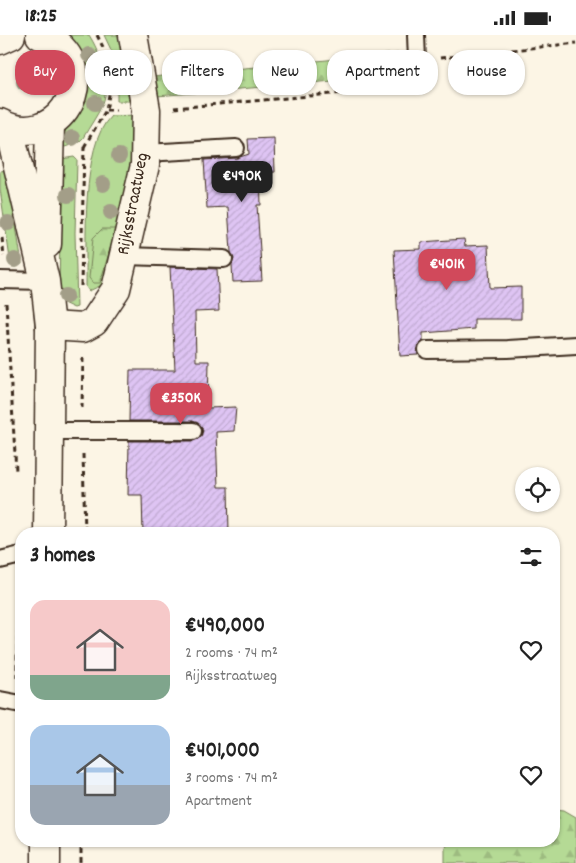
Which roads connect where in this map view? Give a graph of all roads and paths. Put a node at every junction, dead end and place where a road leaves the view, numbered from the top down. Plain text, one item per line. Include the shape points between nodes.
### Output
1 (11, 35) edge
2 (40, 35) edge
3 (133, 35) edge
4 (416, 35) edge
5 (0, 40) edge
6 (576, 43) edge
7 (417, 50) edge
8 (438, 58) edge
9 (327, 94) edge
10 (146, 110) junction
11 (50, 124) junction
12 (5, 126) edge
13 (236, 149) dead end
14 (145, 153) junction
15 (2, 236) dead end
16 (124, 257) junction
17 (224, 259) dead end
18 (2, 280) edge
19 (45, 281) junction
20 (50, 326) junction
21 (576, 345) edge
22 (427, 350) dead end
23 (49, 431) junction
24 (193, 431) dead end
25 (17, 476) dead end
26 (48, 527) edge
27 (15, 557) edge
28 (0, 560) edge
29 (0, 701) edge
30 (15, 703) edge
31 (46, 847) edge
32 (81, 847) edge
33 (46, 863) edge
34 (81, 863) edge

1 - 5 main road
2 - 11 main road via 56,44 68,58 74,76 73,95 64,112
3 - 10 main road, Rijksstraatweg
4 - 7 lane
6 - 8 path
9 - 10 path
10 - 14 main road, Rijksstraatweg
11 - 12 main road via 37,130 23,131
11 - 19 main road
12 - 19 main road
13 - 14 lane
14 - 16 main road, Rijksstraatweg
15 - 18 path
16 - 17 lane
16 - 20 main road, Rijksstraatweg via 116,289 94,322 83,328
18 - 19 lane
18 - 25 path
19 - 20 main road
20 - 23 main road
21 - 22 lane
23 - 24 lane
23 - 26 main road
27 - 28 lane
29 - 30 lane
31 - 33 main road
32 - 34 path

